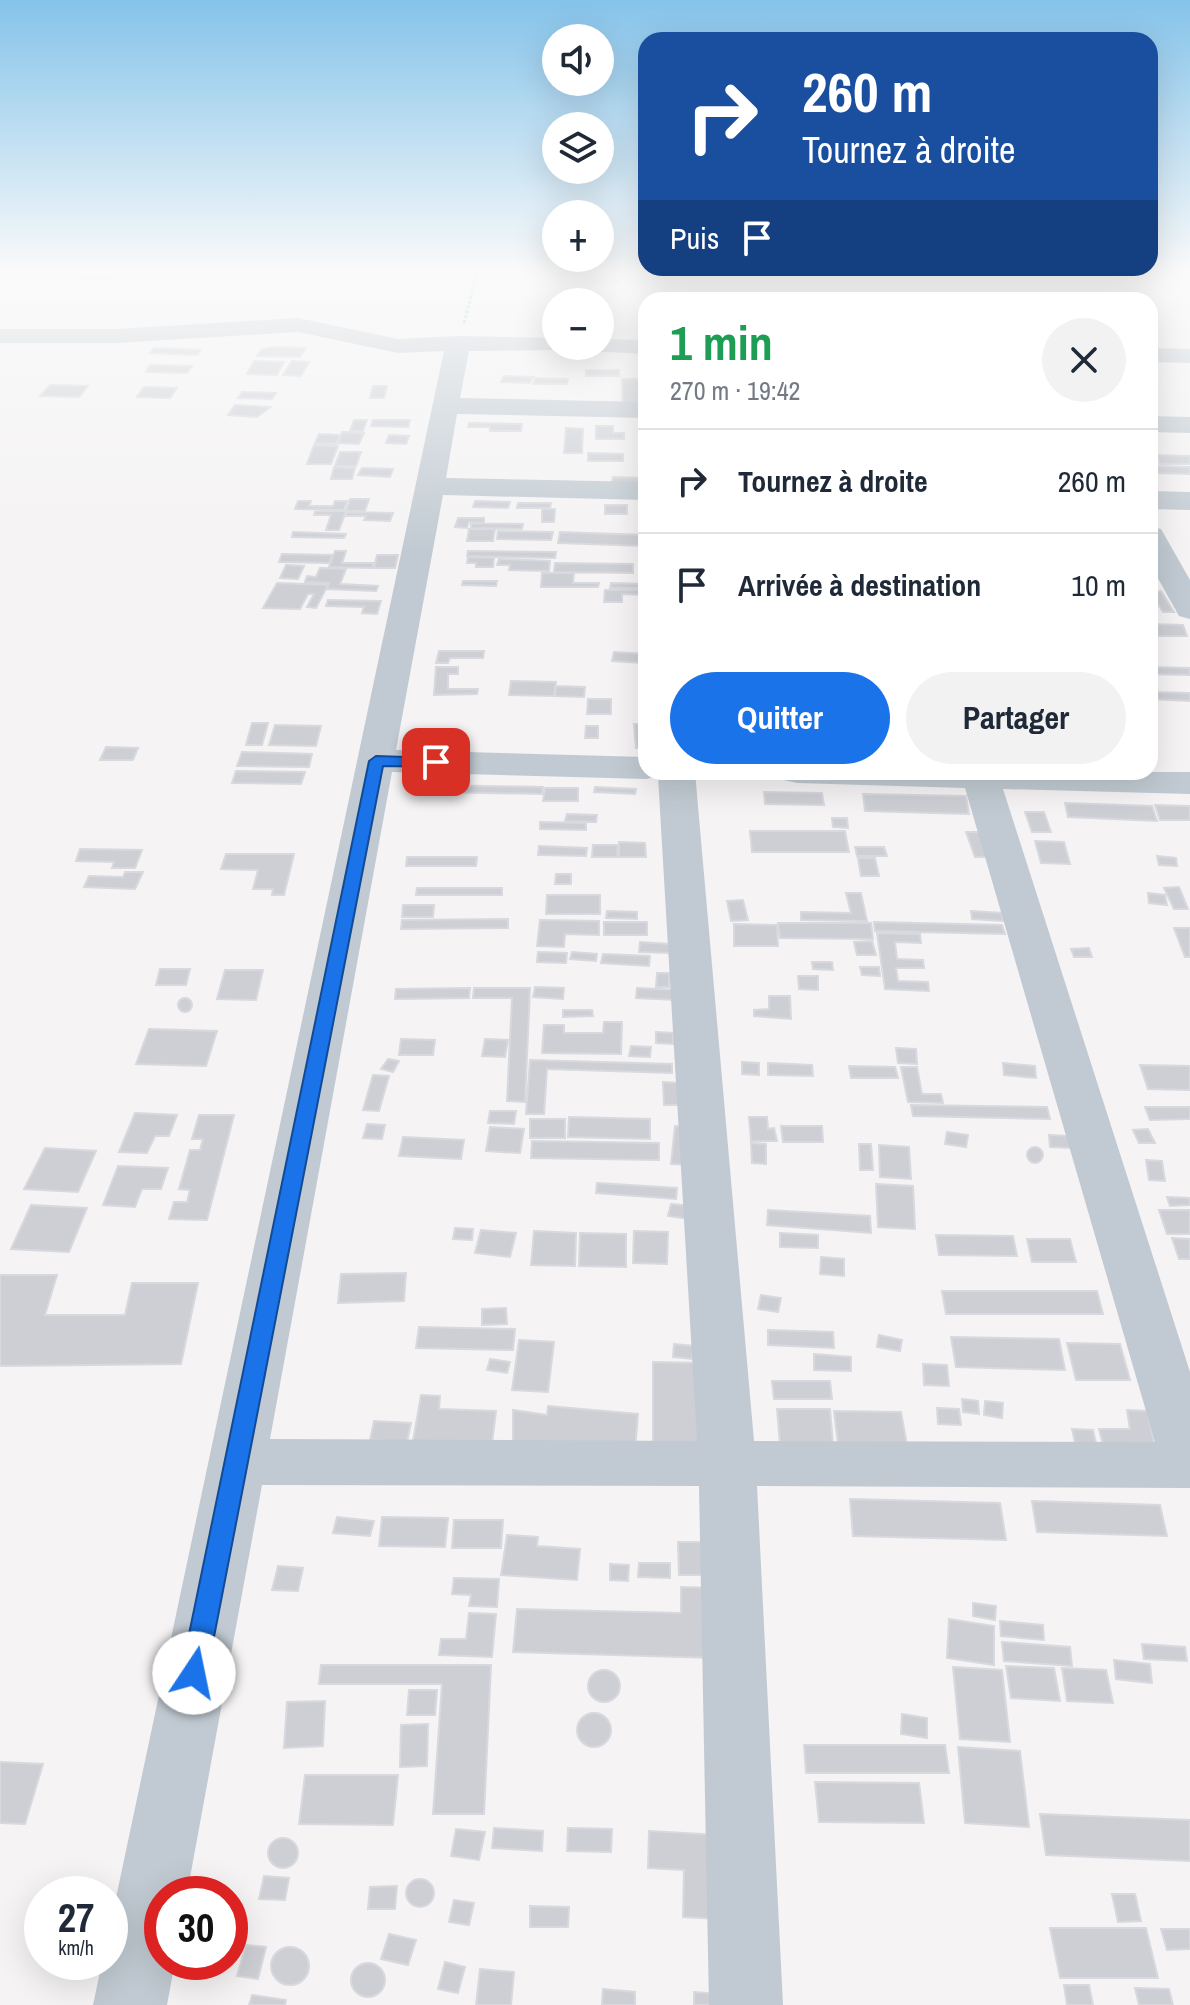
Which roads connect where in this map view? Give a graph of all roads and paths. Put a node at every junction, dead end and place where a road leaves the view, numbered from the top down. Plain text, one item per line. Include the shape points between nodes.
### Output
1 (454, 367) edge
2 (446, 406) junction
3 (638, 410) edge
4 (1158, 424) edge
5 (1190, 425) edge
6 (430, 486) junction
7 (638, 491) edge
8 (1158, 500) edge
9 (1190, 501) edge
10 (1158, 550) edge
11 (1190, 609) edge
12 (376, 761) junction
13 (638, 768) edge
14 (677, 780) edge
15 (982, 780) edge
16 (1120, 780) edge
17 (1190, 783) edge
18 (235, 1462) junction
19 (727, 1464) junction
20 (1190, 1464) edge
21 (130, 2005) edge
22 (746, 2005) edge

1 - 2 street
2 - 3 street
2 - 6 street
4 - 5 street
6 - 7 street
6 - 12 street
8 - 9 street
10 - 11 street
12 - 13 street
12 - 18 street
14 - 19 street
15 - 20 street
16 - 17 street
18 - 19 street
18 - 21 street
19 - 20 street
19 - 22 street

